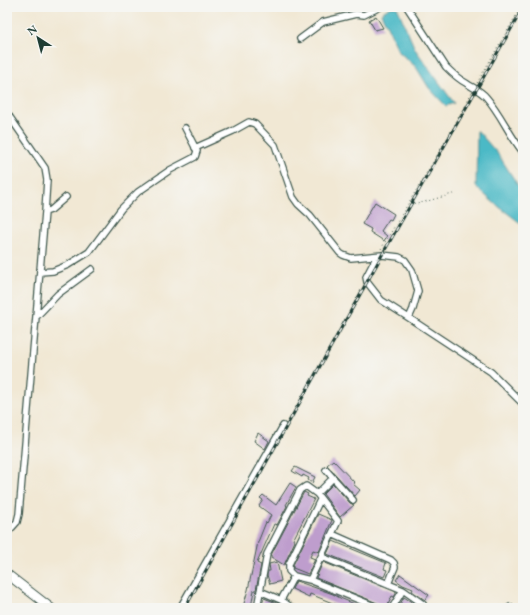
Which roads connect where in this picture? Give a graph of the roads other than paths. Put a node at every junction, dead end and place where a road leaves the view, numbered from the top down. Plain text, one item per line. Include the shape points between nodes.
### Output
1 (380, 7) edge
2 (407, 7) edge
3 (300, 39) dead end
4 (7, 113) edge
5 (186, 128) dead end
6 (195, 148) junction
7 (523, 152) edge
8 (66, 197) dead end
9 (46, 212) junction
10 (377, 256) junction
11 (92, 269) dead end
12 (40, 272) junction
13 (36, 317) junction
14 (409, 318) junction
15 (523, 404) edge
16 (283, 426) dead end
17 (326, 470) dead end
18 (333, 478) junction
19 (317, 494) junction
20 (320, 500) junction
21 (353, 500) dead end
22 (7, 533) edge
23 (332, 534) junction
24 (322, 557) junction
25 (7, 574) edge
26 (294, 576) junction
27 (310, 580) junction
28 (388, 584) junction
29 (403, 590) junction
30 (260, 591) junction
31 (281, 600) junction
32 (48, 607) edge
33 (180, 608) edge
34 (257, 608) edge
35 (292, 608) edge
36 (320, 608) edge
37 (328, 608) edge
38 (379, 608) edge
39 (392, 608) edge
40 (424, 608) edge
41 (506, 608) edge
42 (516, 608) edge

1 - 3 street via 364,15 356,14 323,22
2 - 7 street via 446,67 454,75 478,89 489,100
4 - 9 street via 45,168
5 - 6 street
6 - 10 street via 249,122 255,124 274,145 293,197 340,253 351,258
6 - 12 street via 195,156 138,192 121,209 89,252 68,265 53,271
8 - 9 street
9 - 12 street
10 - 14 street via 366,277 367,282 381,300
10 - 14 street via 399,256 412,270 418,291
11 - 13 street via 58,294
12 - 13 street
13 - 22 street via 19,514 17,522
14 - 15 street via 491,372
16 - 33 street
17 - 18 street
18 - 19 street
18 - 21 street
19 - 20 street
19 - 30 street via 306,486 300,490 267,554
20 - 23 street via 338,521
20 - 26 street via 289,564 289,571
23 - 24 street
23 - 28 street via 391,560 395,567
24 - 27 street
24 - 28 street
25 - 32 main road
26 - 27 street
26 - 31 street
27 - 38 street
28 - 29 street
29 - 39 street
29 - 40 street via 423,604
30 - 31 street
30 - 34 street
31 - 35 street
36 - 37 street
41 - 42 lane via 510,605

